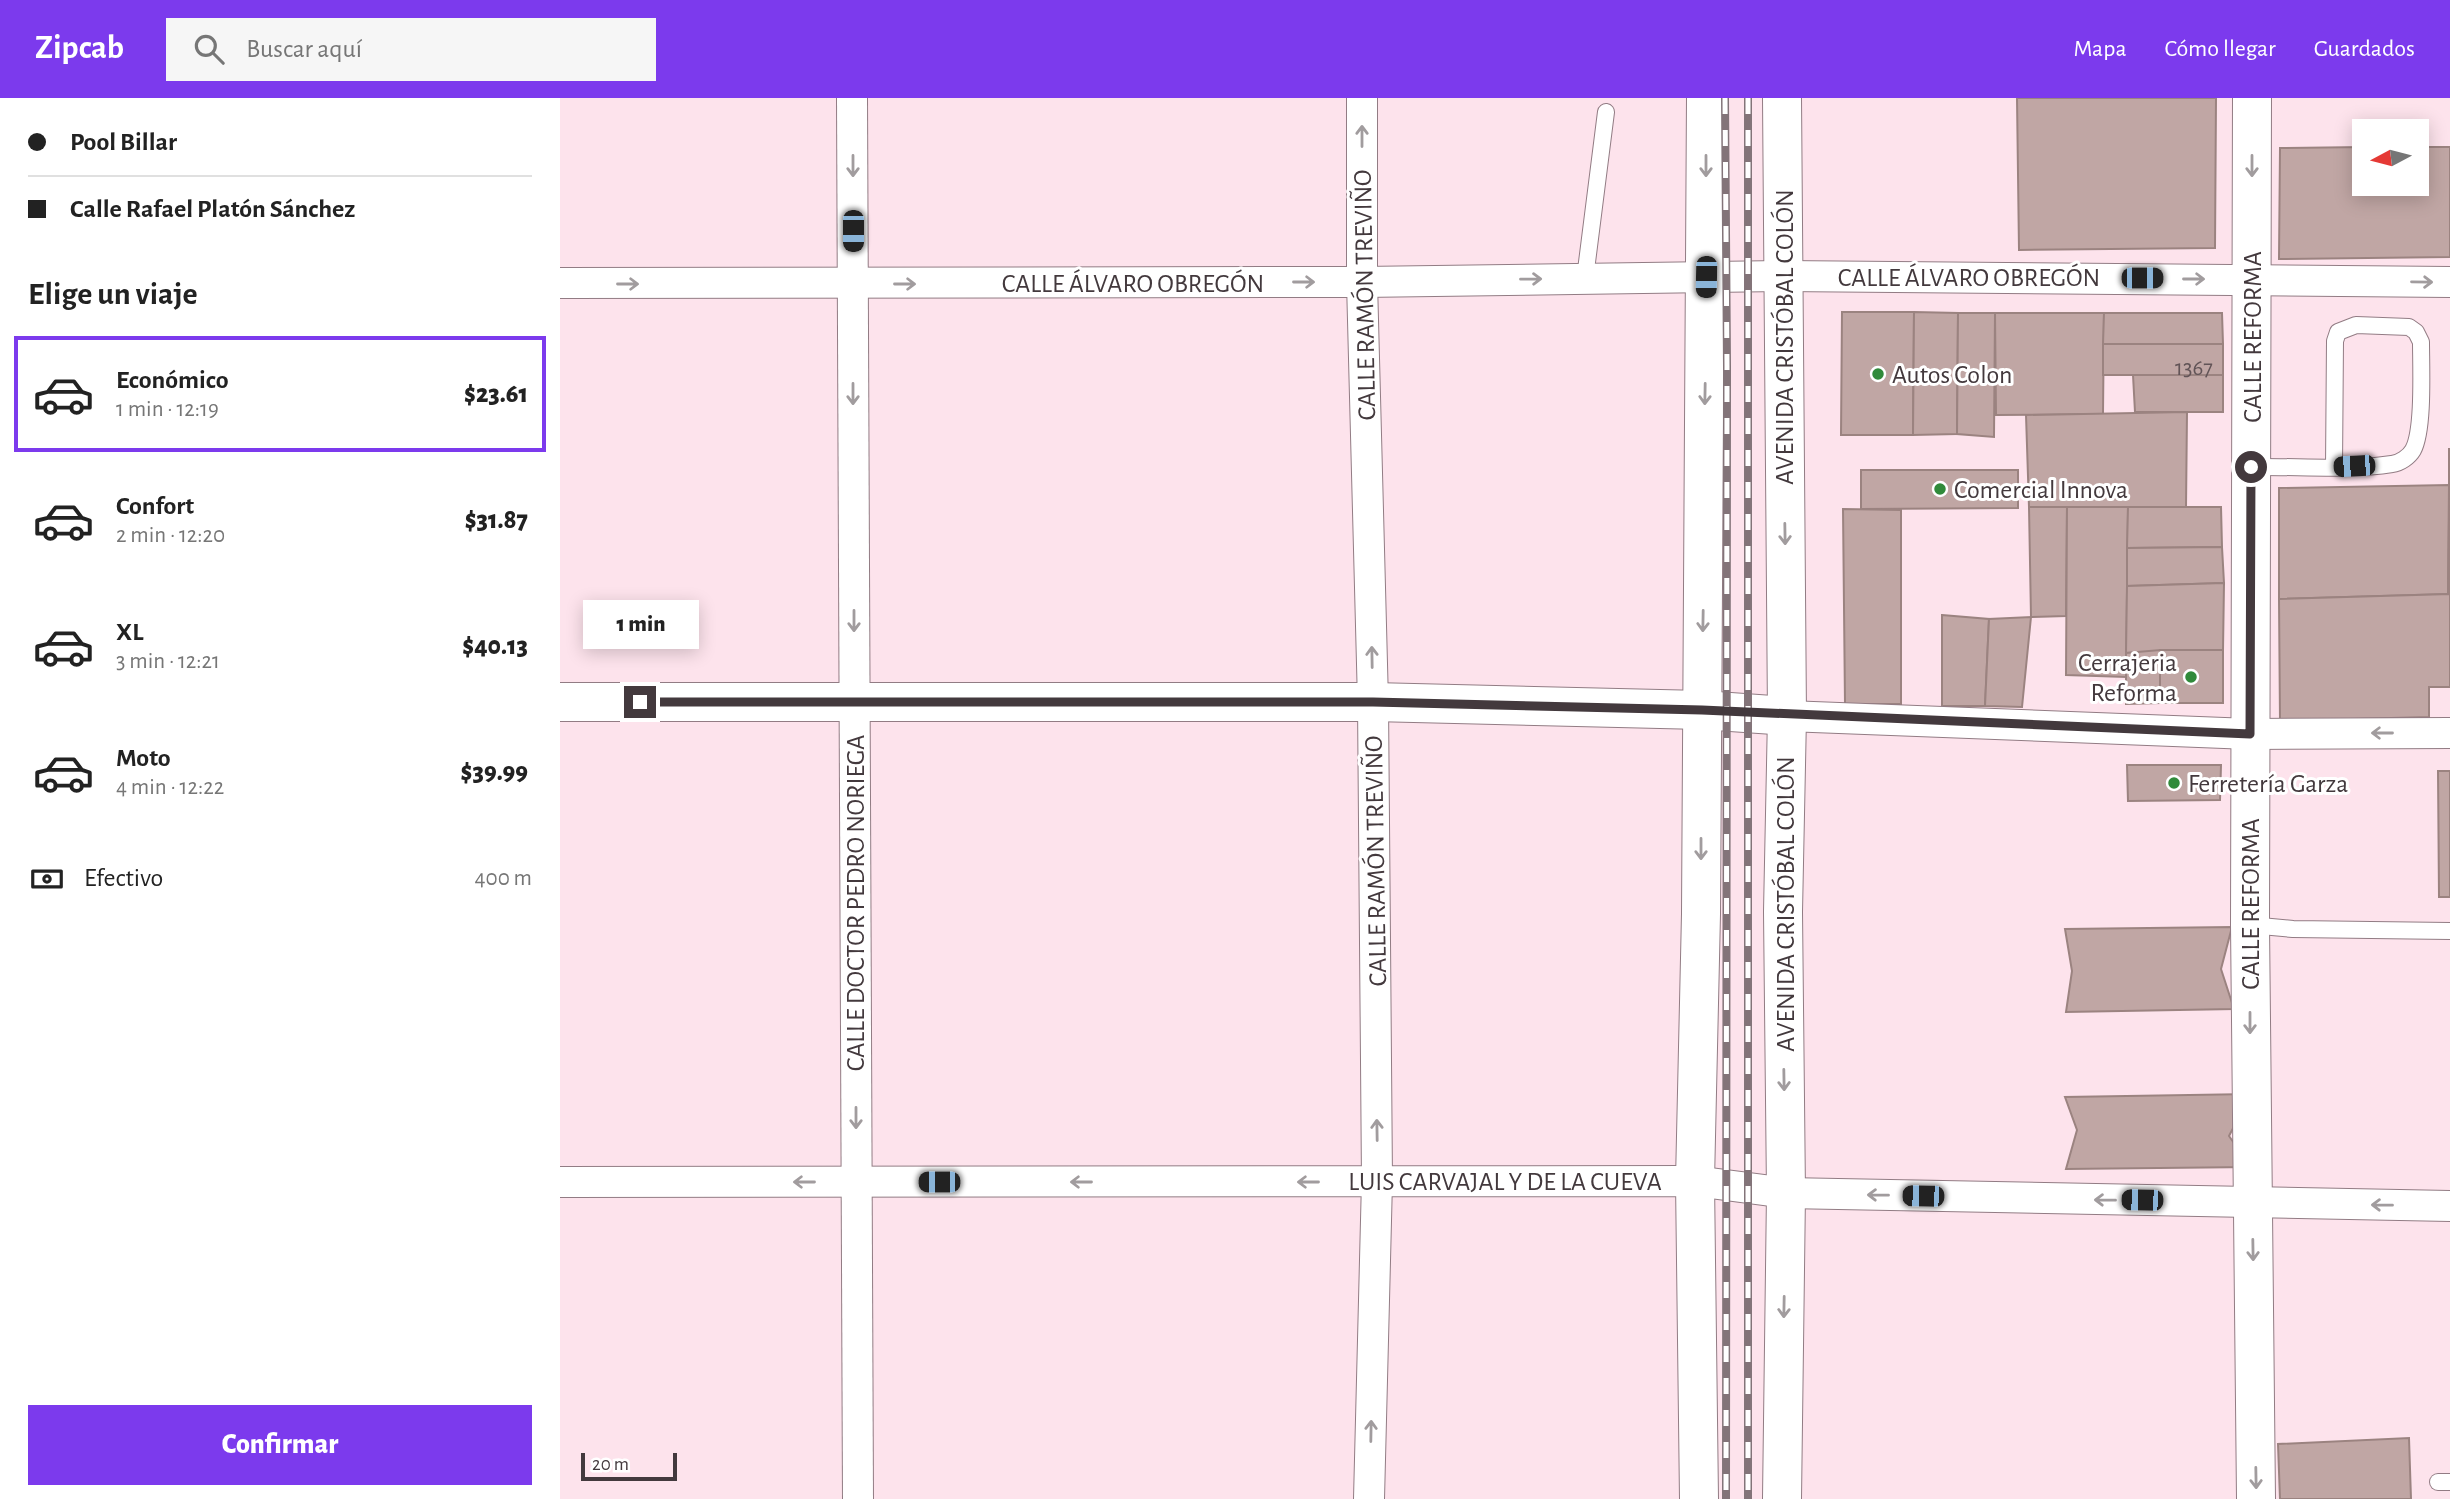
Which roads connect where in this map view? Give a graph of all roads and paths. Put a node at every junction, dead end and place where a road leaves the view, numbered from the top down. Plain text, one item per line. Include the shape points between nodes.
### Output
1 (852, 98) edge
2 (1362, 98) edge
3 (1706, 98) edge
4 (1782, 98) edge
5 (2252, 98) edge
6 (1606, 112) dead end
7 (1783, 276) junction
8 (1706, 277) junction
9 (1585, 278) junction
10 (2253, 279) junction
11 (1362, 282) junction
12 (2450, 282) edge
13 (560, 284) edge
14 (853, 284) junction
15 (2251, 467) junction
16 (2334, 467) junction
17 (560, 702) edge
18 (855, 702) junction
19 (1373, 702) junction
20 (1702, 710) junction
21 (1787, 716) junction
22 (2450, 733) edge
23 (2250, 734) junction
24 (2249, 925) junction
25 (2450, 930) edge
26 (1377, 1181) junction
27 (1695, 1181) junction
28 (560, 1182) edge
29 (856, 1182) junction
30 (1786, 1193) junction
31 (2252, 1203) junction
32 (2450, 1206) edge
33 (858, 1499) edge
34 (1369, 1499) edge
35 (1699, 1499) edge
36 (1782, 1499) edge
37 (2256, 1499) edge

1 -> 14 street, CALLE DOCTOR PEDRO NORIEGA
11 -> 2 street, CALLE RAMÓN TREVIÑO
3 -> 8 main road
4 - 7 main road, AVENIDA CRISTÓBAL COLÓN
5 -> 10 main road, CALLE REFORMA
6 - 9 lane
7 - 8 street, CALLE ÁLVARO OBREGÓN
7 -> 10 street, CALLE ÁLVARO OBREGÓN
7 -> 21 main road, AVENIDA CRISTÓBAL COLÓN
8 - 9 street, CALLE ÁLVARO OBREGÓN
8 -> 20 main road
11 -> 9 street, CALLE ÁLVARO OBREGÓN
10 -> 12 street, CALLE ÁLVARO OBREGÓN
10 - 15 main road, CALLE REFORMA
14 -> 11 street, CALLE ÁLVARO OBREGÓN
19 -> 11 street, CALLE RAMÓN TREVIÑO
13 -> 14 street, CALLE ÁLVARO OBREGÓN
14 -> 18 street, CALLE DOCTOR PEDRO NORIEGA
15 - 16 lane
15 - 23 main road, CALLE REFORMA
16 - 16 lane via 2335,341 2339,332 2356,325 2409,327 2421,342 2418,436 2413,450 2393,464
17 - 18 main road
18 - 19 main road
18 -> 29 street, CALLE DOCTOR PEDRO NORIEGA
19 - 20 main road
26 -> 19 street, CALLE RAMÓN TREVIÑO
20 - 21 main road
20 -> 27 main road
21 - 23 street
21 -> 30 main road, AVENIDA CRISTÓBAL COLÓN via 1783,912
22 -> 23 street
23 - 24 main road, CALLE REFORMA
24 - 25 lane
24 -> 31 main road, CALLE REFORMA
26 - 27 street, LUIS CARVAJAL Y DE LA CUEVA
26 -> 29 street, LUIS CARVAJAL Y DE LA CUEVA
34 -> 26 street, CALLE RAMÓN TREVIÑO
27 - 30 street, LUIS CARVAJAL Y DE LA CUEVA
27 - 35 main road
29 -> 28 street, LUIS CARVAJAL Y DE LA CUEVA
29 - 33 street, CALLE DOCTOR PEDRO NORIEGA
31 -> 30 street, LUIS CARVAJAL Y DE LA CUEVA
30 -> 36 main road, AVENIDA CRISTÓBAL COLÓN
32 -> 31 street, LUIS CARVAJAL Y DE LA CUEVA
31 -> 37 main road, CALLE REFORMA

